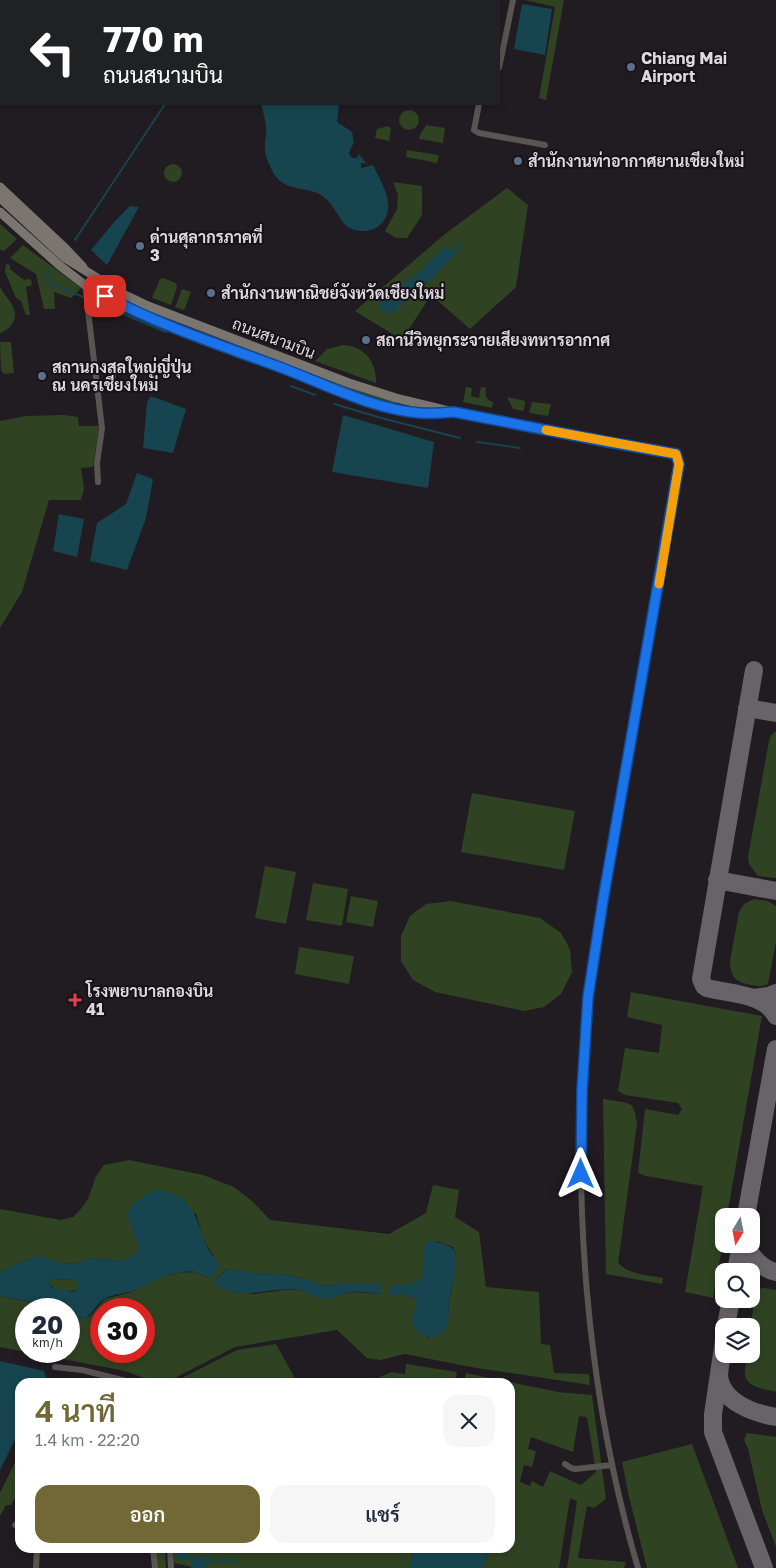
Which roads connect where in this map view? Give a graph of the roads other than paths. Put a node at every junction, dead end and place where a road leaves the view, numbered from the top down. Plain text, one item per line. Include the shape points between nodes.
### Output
1 (513, 0) edge
2 (500, 63) edge
3 (479, 105) edge
4 (545, 145) dead end
5 (0, 187) edge
6 (0, 198) edge
7 (0, 212) edge
8 (90, 274) junction
9 (86, 285) junction
10 (454, 412) junction
11 (658, 451) joint
12 (98, 482) dead end
13 (55, 1367) dead end
14 (114, 1378) edge
15 (565, 1464) dead end
16 (612, 1465) junction
17 (37, 1553) edge
18 (154, 1553) edge
19 (170, 1553) edge
20 (36, 1568) edge
21 (155, 1568) edge
22 (171, 1568) edge
23 (638, 1568) edge

1 - 2 street
3 - 4 street via 474,130
5 - 8 main road, ถนนสนามบิน
6 - 8 main road, ถนนสนามบิน via 60,254
7 - 9 main road, ถนนสนามบิน
8 - 10 main road, ถนนสนามบิน via 148,306 340,380
9 - 10 main road, ถนนสนามบิน via 140,313 374,403 420,413
9 - 12 street via 102,428
10 - 11 main road, ถนนสนามบิน
11 - 16 street via 676,454 679,464 601,910 587,1010 582,1091 581,1205 585,1259 599,1391
13 - 14 street
15 - 16 street via 575,1469
16 - 23 street
17 - 20 street
18 - 21 street
19 - 22 street

